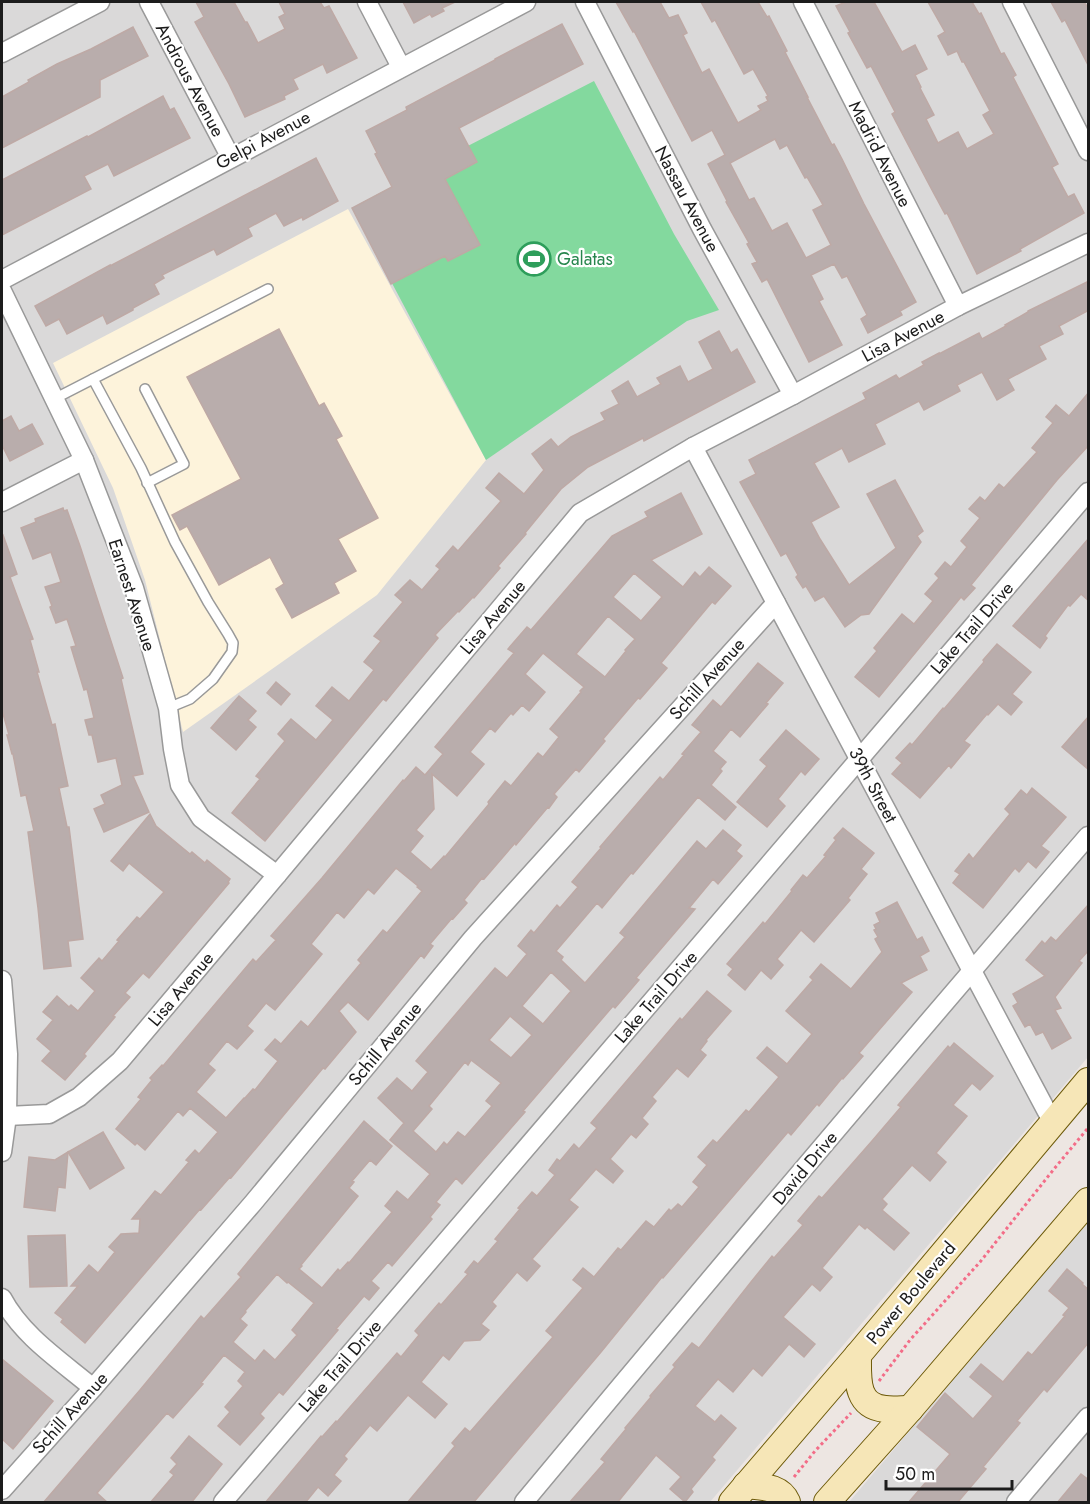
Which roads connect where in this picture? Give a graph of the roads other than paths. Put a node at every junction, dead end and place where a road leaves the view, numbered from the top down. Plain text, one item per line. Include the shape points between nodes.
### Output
1 (100, 2) edge
2 (149, 2) edge
3 (367, 2) edge
4 (526, 2) edge
5 (585, 2) edge
6 (803, 2) edge
7 (1012, 2) edge
8 (2, 53) edge
9 (401, 67) junction
10 (1089, 151) edge
11 (231, 158) junction
12 (1089, 243) edge
13 (2, 280) edge
14 (268, 289) dead end
15 (2, 291) edge
16 (958, 306) junction
17 (93, 379) junction
18 (145, 389) dead end
19 (793, 395) junction
20 (54, 399) junction
21 (693, 447) junction
22 (84, 459) junction
23 (147, 483) junction
24 (1089, 492) edge
25 (2, 502) edge
26 (776, 603) junction
27 (168, 708) junction
28 (860, 760) junction
29 (1089, 836) edge
30 (277, 875) junction
31 (972, 970) junction
32 (2, 980) edge
33 (1089, 1081) edge
34 (7, 1116) junction
35 (1053, 1123) junction
36 (2, 1152) edge
37 (1089, 1201) edge
38 (2, 1298) edge
39 (858, 1355) junction
40 (93, 1388) junction
41 (910, 1409) junction
42 (1089, 1416) edge
43 (2, 1490) edge
44 (739, 1494) edge
45 (784, 1498) edge
46 (223, 1503) edge
47 (524, 1503) edge
48 (827, 1503) edge
49 (1016, 1503) edge

1 - 8 street
2 - 11 street, Androus Avenue
3 - 9 street
4 - 9 street, Gelpi Avenue
5 - 19 street, Nassau Avenue
6 - 16 street, Madrid Avenue
7 - 10 street
9 - 11 street, Gelpi Avenue
11 - 13 street, Gelpi Avenue
12 - 16 street, Lisa Avenue
14 - 17 lane
15 - 20 street, Earnest Avenue
16 - 19 street, Lisa Avenue
17 - 20 lane
17 - 23 lane
18 - 23 lane via 184,464
19 - 21 street, Lisa Avenue
20 - 22 street, Earnest Avenue
21 - 26 street, 39th Street
21 - 30 street, Lisa Avenue via 580,513
22 - 25 street
22 - 27 street, Earnest Avenue via 134,588
23 - 27 lane via 175,542 233,644 232,652 213,679 190,699
24 - 28 street, Lake Trail Drive
26 - 28 street, 39th Street
26 - 40 street, Schill Avenue via 473,938
27 - 30 street, Earnest Avenue via 180,785 201,818
28 - 31 street, 39th Street
28 - 46 street, Lake Trail Drive
29 - 31 street, David Drive
30 - 34 street, Lisa Avenue via 120,1061 79,1097 49,1114
31 - 35 street, 39th Street
31 - 47 street, David Drive
32 - 34 street via 8,1054
33 - 35 street, Power Boulevard
34 - 36 street
35 - 39 street, Power Boulevard
37 - 41 street
38 - 40 street via 10,1313 39,1343
39 - 41 street via 858,1382 864,1398 884,1410
39 - 44 street, Power Boulevard
40 - 43 street, Schill Avenue
41 - 48 street
42 - 49 street
44 - 45 street via 768,1488 777,1490

